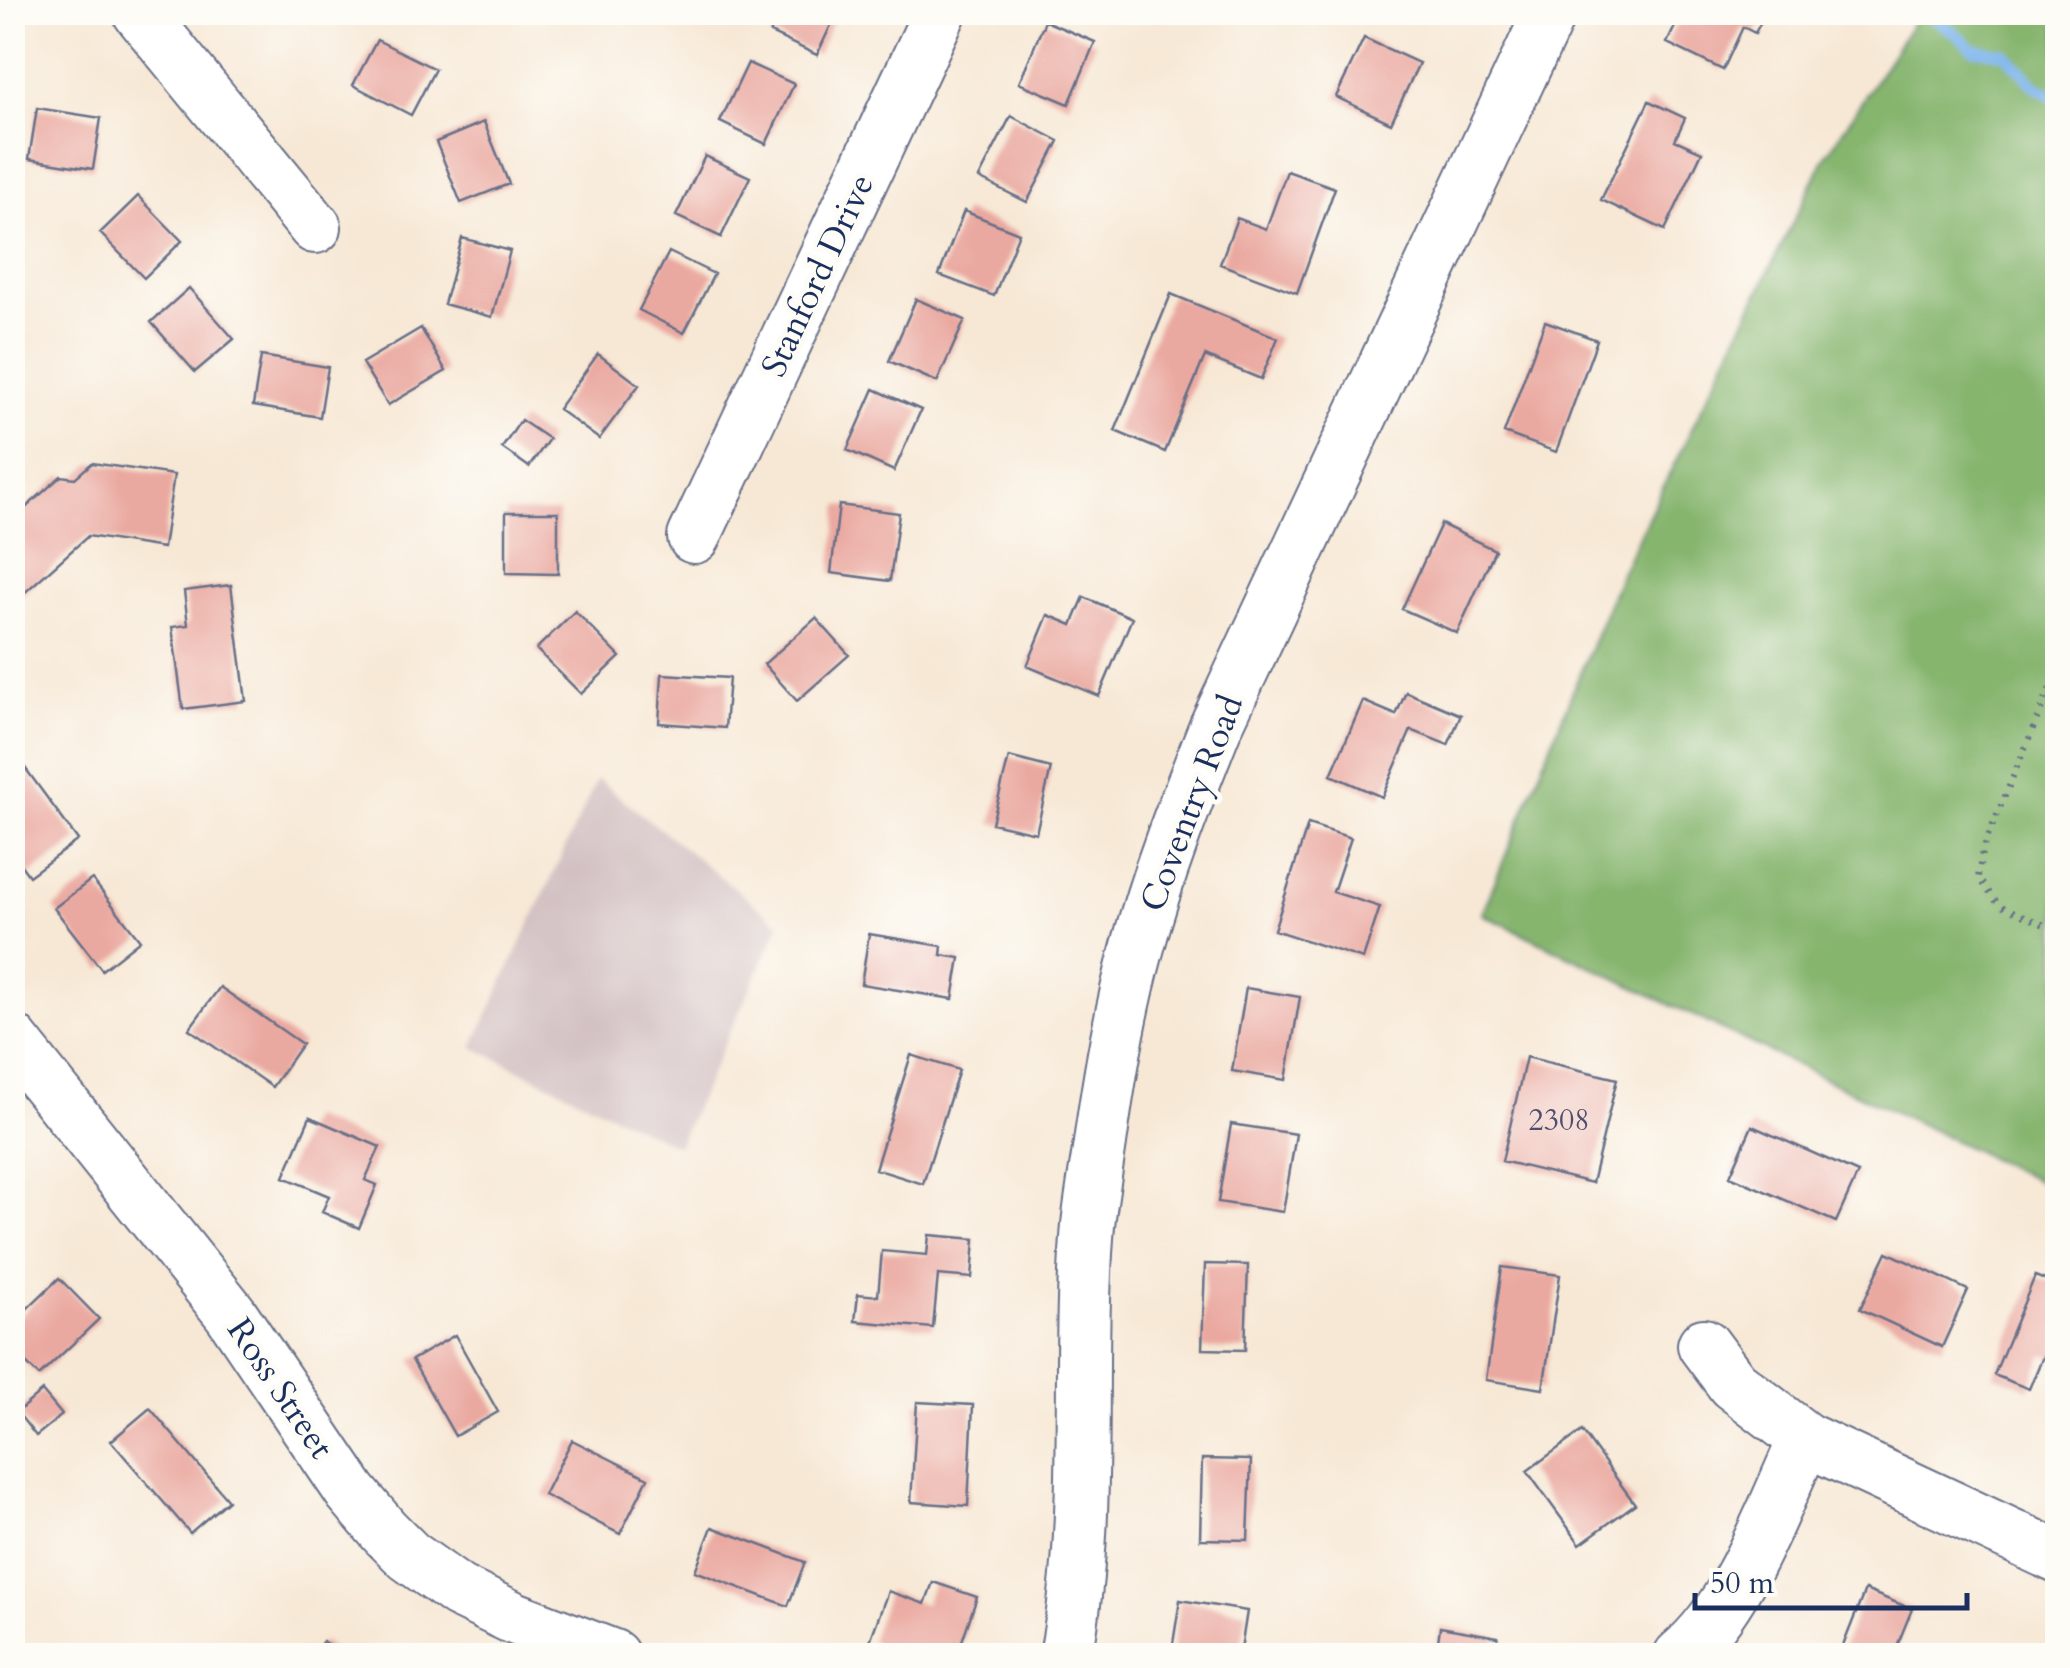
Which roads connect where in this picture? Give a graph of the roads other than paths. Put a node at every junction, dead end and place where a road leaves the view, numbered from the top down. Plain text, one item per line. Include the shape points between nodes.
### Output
1 (139, 12) edge
2 (940, 12) edge
3 (1550, 12) edge
4 (315, 227) dead end
5 (694, 536) dead end
6 (12, 1040) edge
7 (1704, 1346) dead end
8 (1805, 1439) junction
9 (2058, 1557) edge
10 (613, 1656) edge
11 (1066, 1656) edge
12 (1680, 1656) edge

1 - 4 street
2 - 5 street, Stanford Drive
3 - 11 street, Coventry Road via 1215,728 1137,948 1110,1071 1088,1223 1082,1516
6 - 10 street, Ross Street via 231,1314 384,1532 458,1592
7 - 8 street via 1733,1384
8 - 9 street
8 - 12 street via 1739,1582

